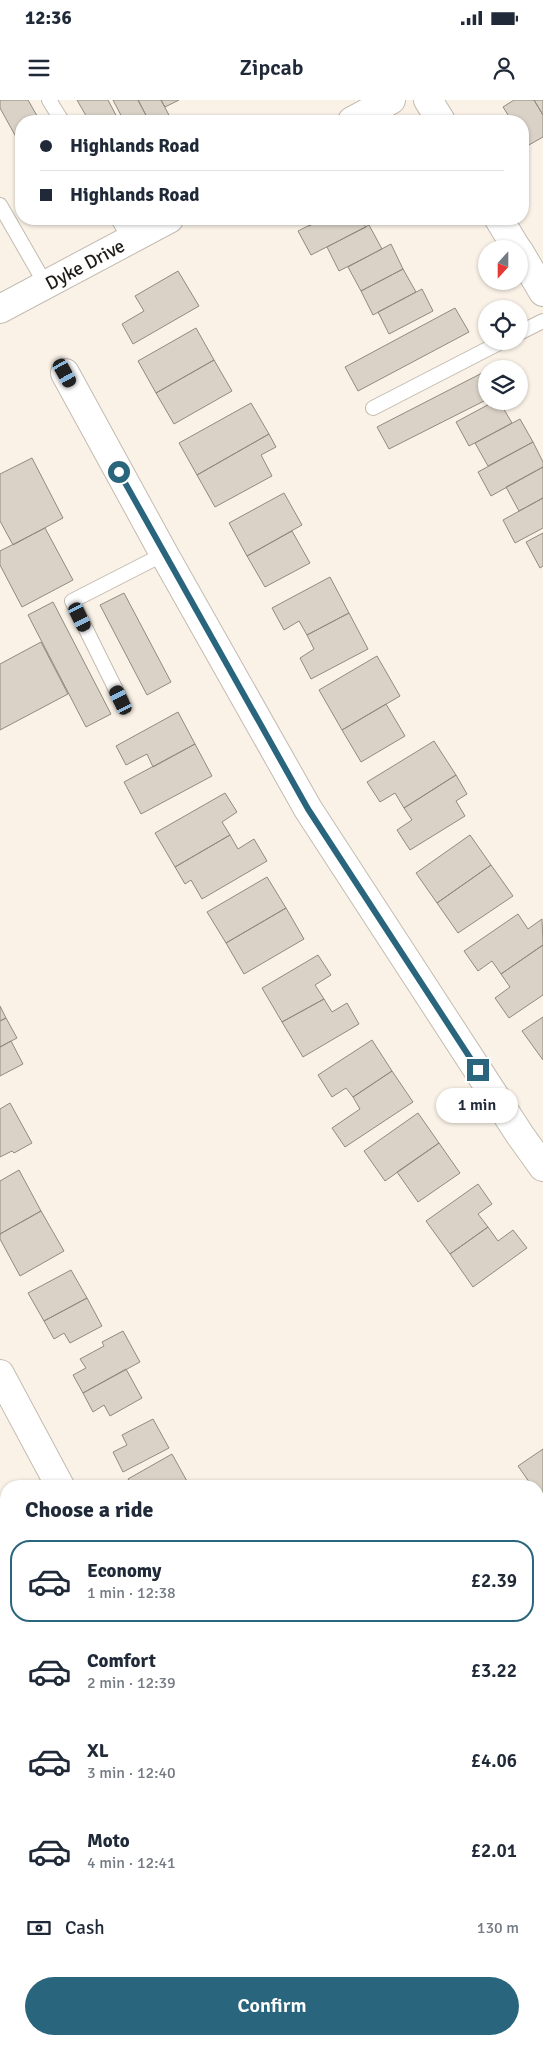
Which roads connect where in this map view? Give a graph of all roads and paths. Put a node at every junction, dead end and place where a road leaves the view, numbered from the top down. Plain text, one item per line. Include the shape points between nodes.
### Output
1 (49, 100) edge
2 (391, 100) edge
3 (428, 100) edge
4 (58, 115) edge
5 (363, 115) edge
6 (437, 115) edge
7 (0, 205) edge
8 (142, 225) edge
9 (503, 225) edge
10 (124, 229) edge
11 (512, 240) edge
12 (528, 267) edge
13 (46, 285) junction
14 (543, 292) edge
15 (0, 309) edge
16 (543, 321) edge
17 (528, 328) edge
18 (486, 350) edge
19 (65, 373) dead end
20 (373, 408) dead end
21 (164, 554) junction
22 (121, 700) dead end
23 (543, 1167) edge
24 (0, 1374) edge
25 (57, 1480) edge

1 - 4 lane
2 - 5 street
3 - 6 street
7 - 13 lane
8 - 10 street, Dyke Drive
9 - 11 street
10 - 13 street, Dyke Drive
12 - 14 street
13 - 15 street, Dyke Drive
16 - 17 lane
18 - 20 lane
19 - 21 street
21 - 22 lane via 72,600
21 - 23 street via 308,809
24 - 25 street

